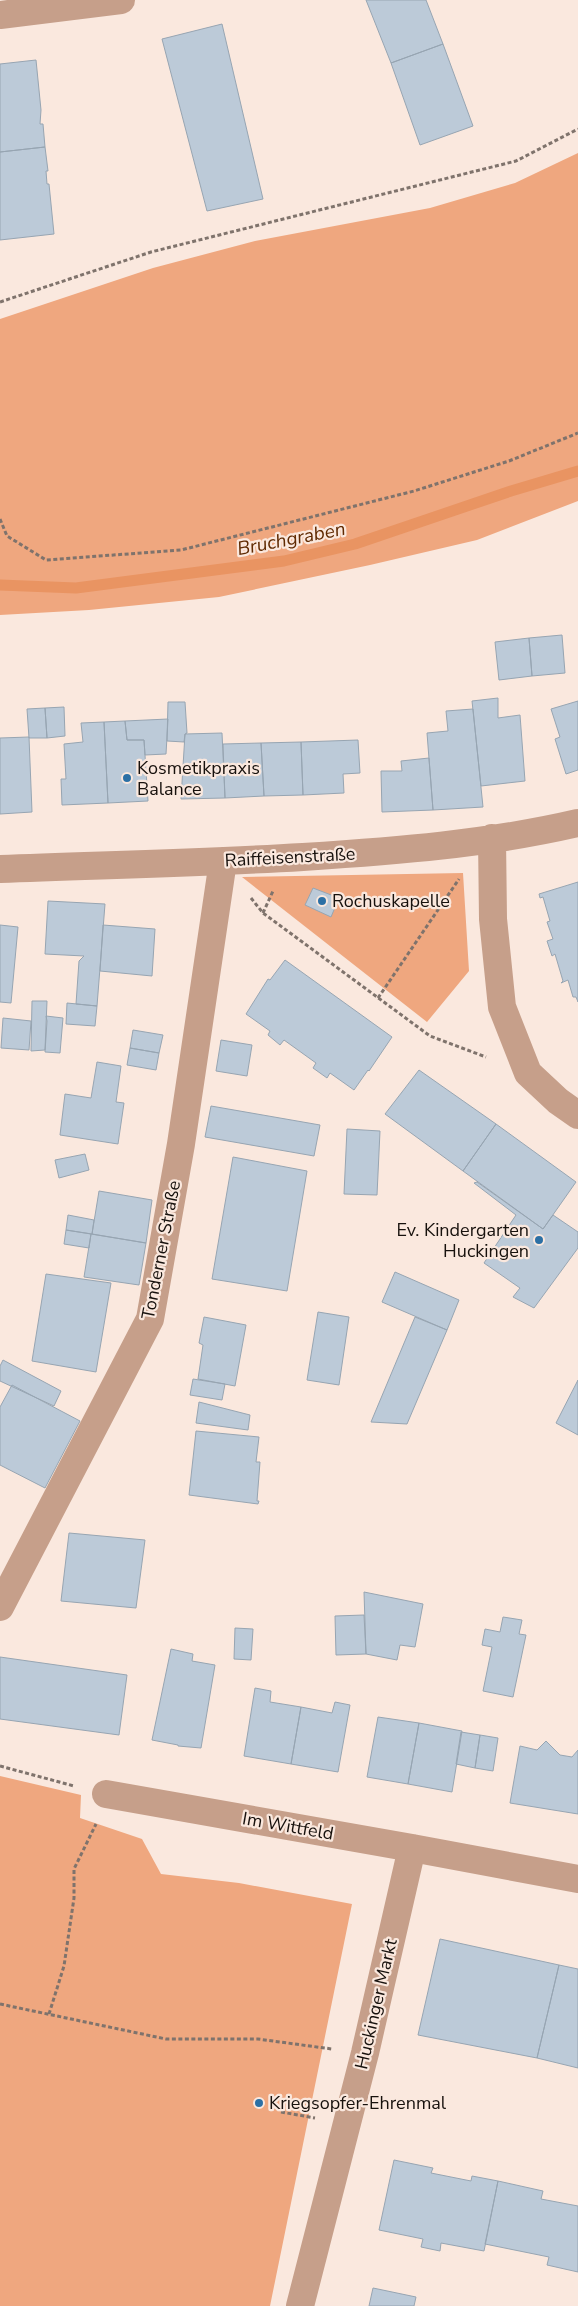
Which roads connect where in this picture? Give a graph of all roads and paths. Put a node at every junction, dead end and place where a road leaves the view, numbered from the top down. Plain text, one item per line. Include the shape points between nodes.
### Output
1 (121, 0) edge
2 (0, 15) edge
3 (578, 129) edge
4 (0, 302) edge
5 (578, 433) edge
6 (0, 518) edge
7 (578, 823) edge
8 (492, 838) junction
9 (223, 861) junction
10 (0, 869) edge
11 (378, 998) junction
12 (528, 1073) junction
13 (578, 1115) edge
14 (0, 1607) edge
15 (0, 1766) edge
16 (106, 1794) junction
17 (412, 1848) junction
18 (578, 1880) edge
19 (0, 2004) edge
20 (49, 2014) junction
21 (365, 2053) junction
22 (300, 2306) edge

1 - 2 street
3 - 4 path via 516,161 151,252
5 - 6 path via 509,461 414,491 181,550 46,560 7,536
7 - 8 street, Raiffeisenstraße
8 - 9 street, Raiffeisenstraße via 388,852
8 - 11 path via 463,873
8 - 12 street via 493,920 502,1007
9 - 10 street, Raiffeisenstraße
9 - 11 path via 263,913
9 - 14 street, Tonderner Straße via 181,1144 150,1320
11 - 12 path via 430,1036
12 - 13 street
15 - 16 path
16 - 17 street, Im Wittfeld
16 - 20 path via 92,1834 74,1869 74,1898 64,1966
17 - 18 street, Im Wittfeld
17 - 21 street, Huckinger Markt
19 - 20 path
20 - 21 path via 166,2039 258,2039
21 - 22 street, Huckinger Markt

